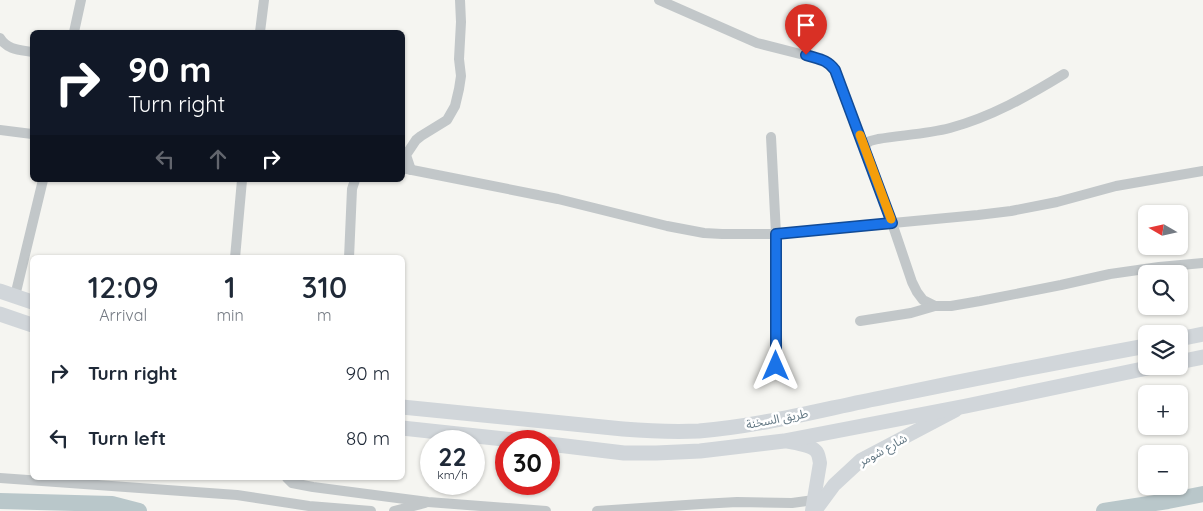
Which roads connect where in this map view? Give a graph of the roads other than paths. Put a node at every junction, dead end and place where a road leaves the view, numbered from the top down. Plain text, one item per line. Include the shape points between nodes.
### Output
1 (81, 0) edge
2 (264, 0) edge
3 (460, 0) edge
4 (659, 0) edge
5 (74, 30) edge
6 (260, 30) edge
7 (0, 38) edge
8 (30, 52) edge
9 (1064, 74) dead end
10 (0, 130) edge
11 (30, 134) edge
12 (771, 137) dead end
13 (866, 150) junction
14 (407, 169) edge
15 (1203, 171) edge
16 (43, 182) edge
17 (242, 182) edge
18 (354, 182) edge
19 (892, 223) junction
20 (776, 234) junction
21 (236, 255) edge
22 (348, 255) edge
23 (1203, 263) edge
24 (0, 291) edge
25 (15, 296) junction
26 (30, 301) edge
27 (934, 306) junction
28 (0, 314) edge
29 (860, 321) dead end
30 (30, 324) edge
31 (1203, 334) edge
32 (1188, 337) edge
33 (1138, 348) edge
34 (1203, 357) edge
35 (1188, 360) edge
36 (776, 366) dead end
37 (1138, 370) edge
38 (966, 406) junction
39 (405, 407) edge
40 (585, 425) junction
41 (405, 428) edge
42 (495, 438) edge
43 (784, 441) junction
44 (560, 445) edge
45 (583, 448) junction
46 (0, 478) edge
47 (30, 479) edge
48 (63, 480) edge
49 (289, 480) edge
50 (122, 482) edge
51 (428, 502) junction
52 (813, 507) edge
53 (371, 511) edge
54 (394, 511) edge
55 (546, 511) edge
56 (597, 511) edge

1 - 5 street
2 - 6 street
3 - 14 street via 461,76 457,101 447,120 411,146 406,156
4 - 13 street via 757,43 830,64
7 - 8 street via 11,48
9 - 13 street via 1030,95 982,117 950,128 870,141
10 - 11 street
12 - 20 street
13 - 19 street
14 - 20 street via 704,233
15 - 19 street via 1116,186 1011,211
16 - 25 street
17 - 21 street
18 - 22 street
19 - 20 street
19 - 27 street via 914,287 923,300
20 - 36 street
23 - 27 street via 1110,274 980,301
24 - 25 main road
25 - 26 main road
27 - 29 street
28 - 30 main road
31 - 32 main road
33 - 40 main road, طريق السخنة via 738,426 698,431 653,431
34 - 35 main road
37 - 38 main road, طريق السخنة
38 - 43 main road, طريق السخنة
38 - 52 main road, شارع شومر via 861,460
39 - 40 main road, طريق السخنة
40 - 45 main road
41 - 42 main road
43 - 45 main road, طريق السخنة via 656,453
43 - 52 main road via 811,447 819,456
44 - 45 main road, طريق السخنة
46 - 47 street
48 - 50 street
49 - 51 street via 313,487
50 - 53 street
51 - 54 street
51 - 55 street
52 - 56 street via 792,503 737,502

